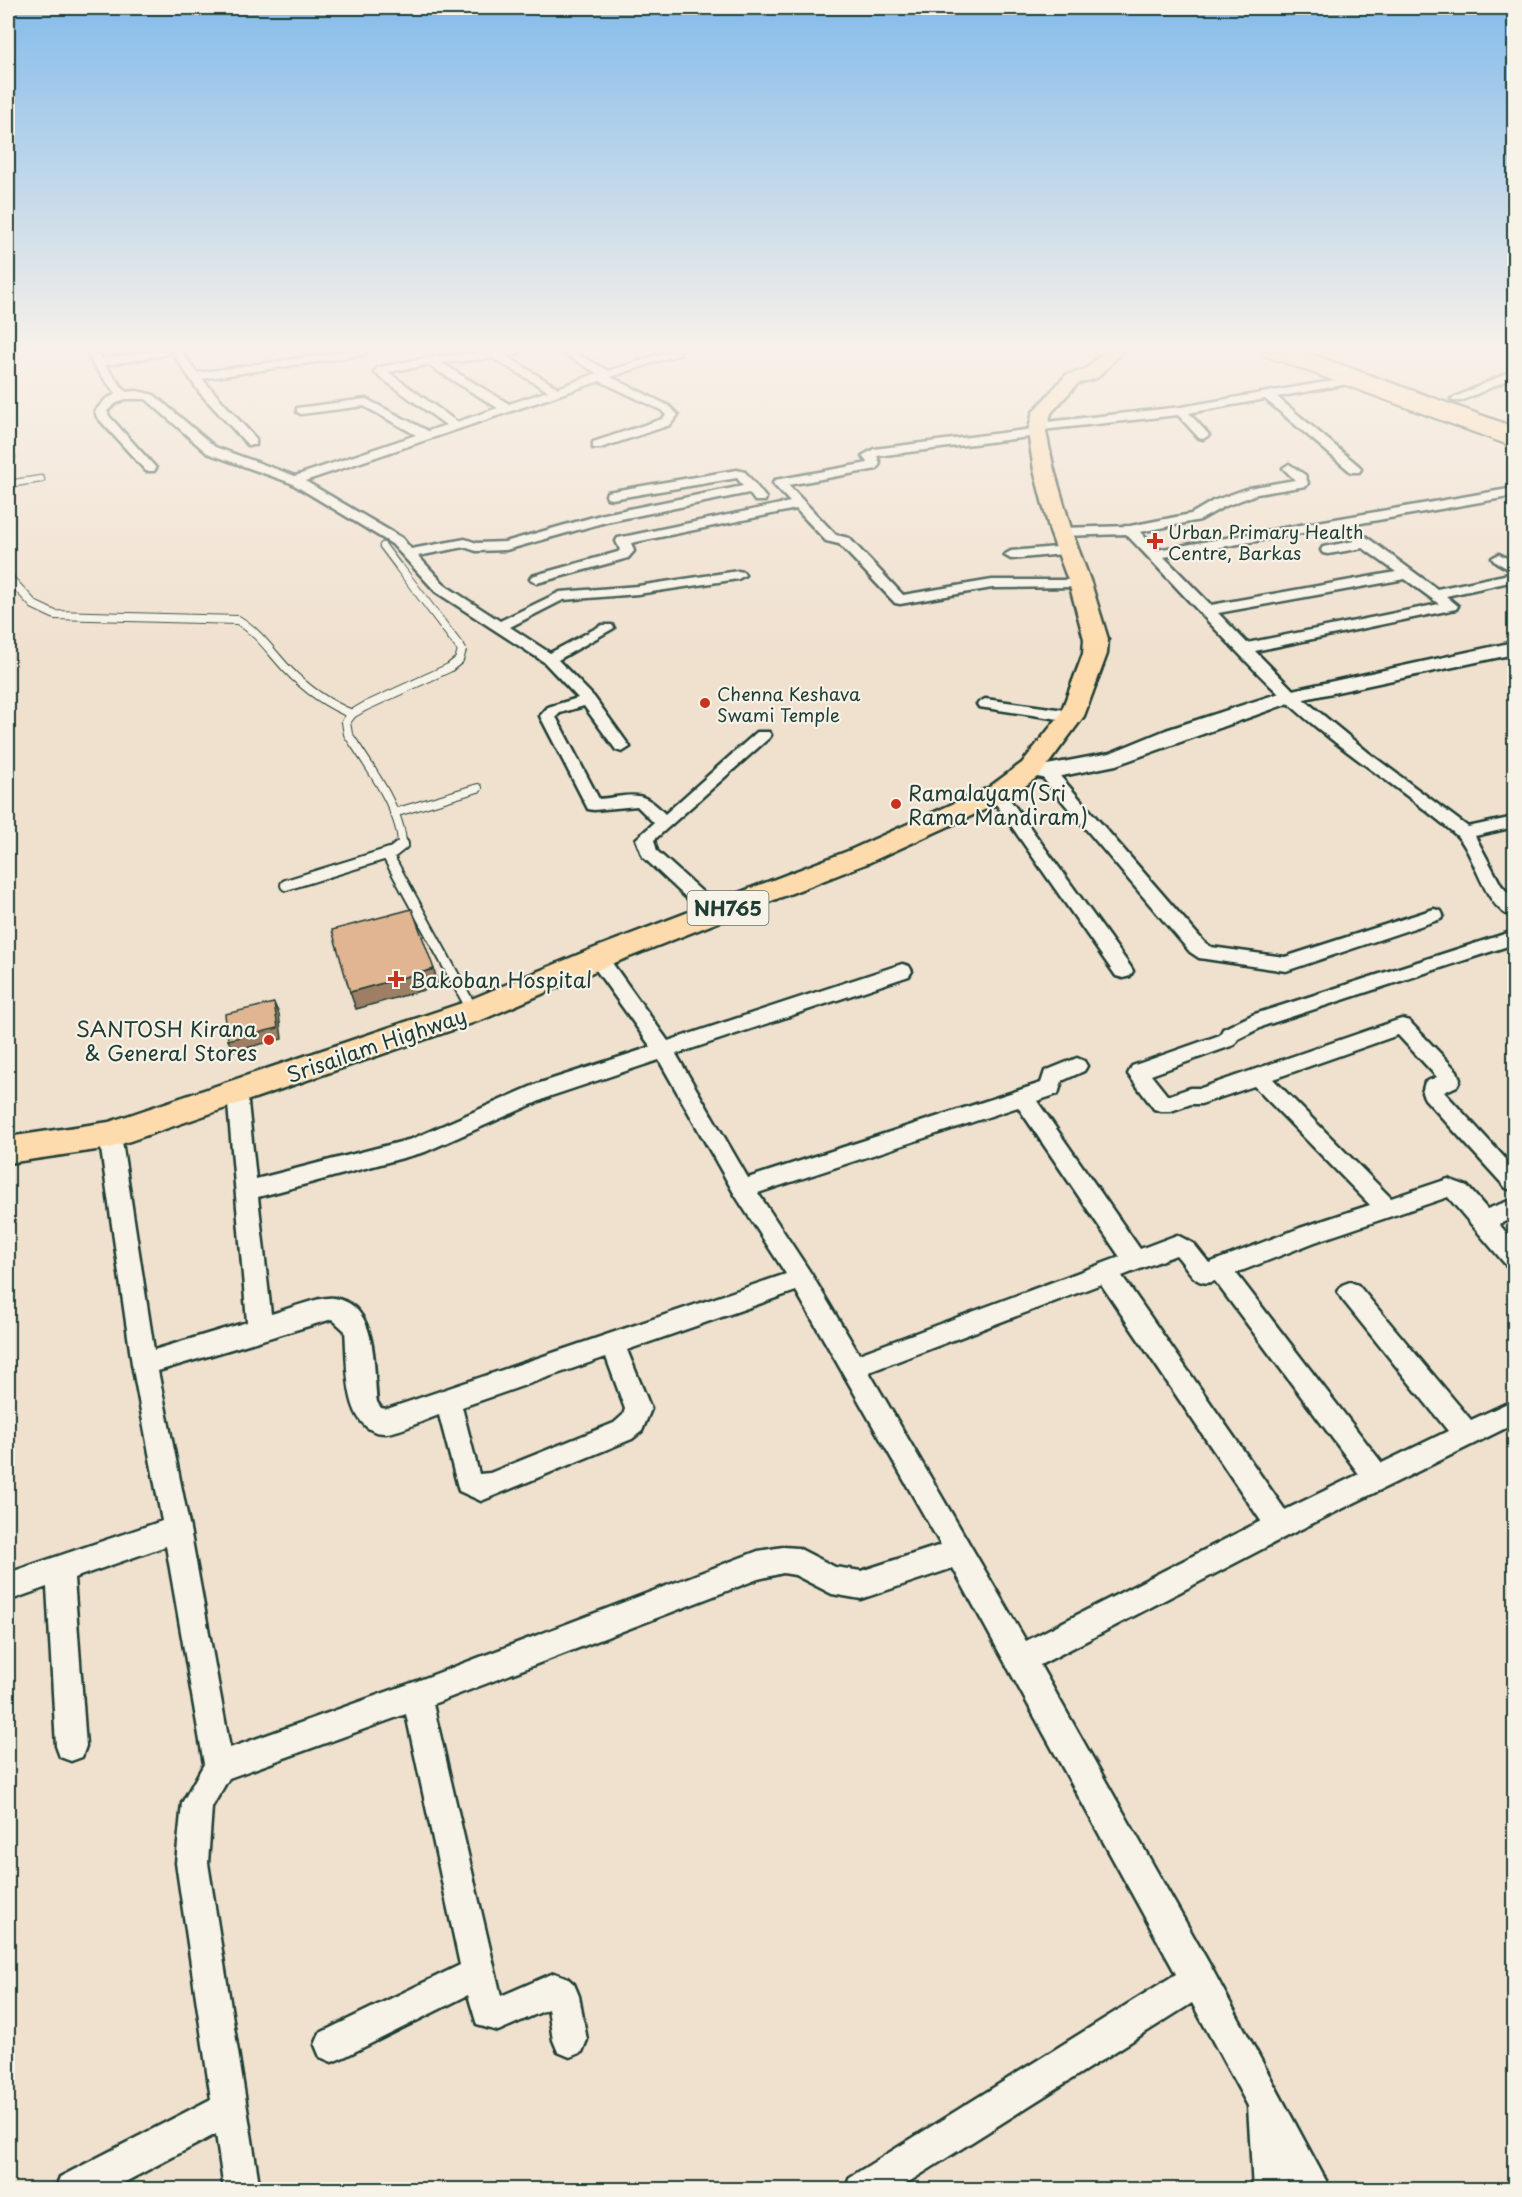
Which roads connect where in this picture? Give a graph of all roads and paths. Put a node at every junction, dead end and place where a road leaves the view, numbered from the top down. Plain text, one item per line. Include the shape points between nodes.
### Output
1 (137, 455) edge
2 (224, 455) edge
3 (371, 455) edge
4 (871, 455) edge
5 (1042, 455) edge
6 (1338, 455) edge
7 (150, 468) dead end
8 (1289, 468) dead end
9 (1355, 469) dead end
10 (41, 479) dead end
11 (295, 480) junction
12 (8, 484) edge
13 (753, 488) junction
14 (1508, 493) edge
15 (612, 495) dead end
16 (1515, 503) edge
17 (797, 505) junction
18 (770, 510) junction
19 (1340, 524) junction
20 (1130, 530) junction
21 (1065, 541) junction
22 (1366, 543) junction
23 (382, 546) dead end
24 (1328, 550) dead end
25 (410, 553) junction
26 (1011, 555) dead end
27 (1155, 555) junction
28 (1499, 558) dead end
29 (1515, 568) edge
30 (1456, 572) dead end
31 (738, 574) dead end
32 (1408, 574) junction
33 (8, 577) edge
34 (1515, 577) edge
35 (537, 579) dead end
36 (1080, 583) junction
37 (1474, 586) junction
38 (1435, 594) junction
39 (1208, 610) junction
40 (499, 627) junction
41 (607, 628) dead end
42 (1246, 648) junction
43 (1515, 648) edge
44 (549, 658) junction
45 (1290, 696) junction
46 (588, 700) junction
47 (985, 704) dead end
48 (352, 714) junction
49 (1072, 716) junction
50 (763, 735) dead end
51 (622, 747) dead end
52 (1039, 770) junction
53 (478, 788) dead end
54 (997, 794) junction
55 (394, 813) junction
56 (1515, 822) edge
57 (663, 823) junction
58 (1466, 833) junction
59 (387, 854) junction
60 (285, 885) dead end
61 (1515, 910) edge
62 (714, 913) junction
63 (1434, 915) dead end
64 (1515, 937) edge
65 (598, 958) junction
66 (902, 971) dead end
67 (1123, 971) dead end
68 (473, 1011) junction
69 (664, 1050) junction
70 (1077, 1065) dead end
71 (1257, 1076) junction
72 (237, 1093) junction
73 (1023, 1097) junction
74 (110, 1135) junction
75 (8, 1150) edge
76 (1515, 1182) edge
77 (743, 1189) junction
78 (246, 1191) junction
79 (1388, 1208) junction
80 (1515, 1208) edge
81 (1483, 1221) junction
82 (1515, 1258) edge
83 (1135, 1260) junction
84 (1220, 1270) junction
85 (1107, 1273) junction
86 (802, 1279) junction
87 (1350, 1292) dead end
88 (260, 1328) junction
89 (614, 1344) junction
90 (144, 1364) junction
91 (853, 1367) junction
92 (448, 1402) junction
93 (1515, 1412) edge
94 (1467, 1435) junction
95 (1378, 1478) junction
96 (1280, 1526) junction
97 (177, 1529) junction
98 (960, 1552) junction
99 (60, 1569) junction
100 (8, 1587) edge
101 (1021, 1659) junction
102 (417, 1696) junction
103 (71, 1746) dead end
104 (219, 1767) junction
105 (478, 1973) junction
106 (1199, 1979) junction
107 (570, 2040) dead end
108 (332, 2045) dead end
109 (1263, 2099) junction
110 (229, 2108) junction
111 (73, 2190) edge
112 (242, 2190) edge
113 (863, 2190) edge
114 (1272, 2190) edge
115 (1313, 2190) edge

1 - 7 street
2 - 11 street
3 - 11 street
4 - 17 street via 868,456 873,466 778,483
5 - 21 highway, Srisailam Highway / NH765
6 - 9 street
8 - 20 street via 1302,483 1254,491 1195,517
10 - 12 lane
11 - 25 street via 397,541
13 - 15 street via 737,474
13 - 18 street
13 - 25 street via 604,518 506,546 476,547 465,543
14 - 16 street
14 - 19 street
17 - 18 street
17 - 36 street via 831,538 844,541 900,600 992,584
18 - 35 street via 623,541 627,551 623,555
19 - 22 street
19 - 27 street
20 - 21 street
20 - 27 street
21 - 26 street
21 - 36 highway, Srisailam Highway / NH765
22 - 24 street
22 - 32 street
23 - 48 lane via 462,650 459,660 449,668
25 - 40 street via 441,589
27 - 39 street
28 - 29 street
30 - 37 street
31 - 40 street via 638,590 560,596
32 - 38 street
32 - 39 street
33 - 48 lane via 33,605 55,615 238,620 249,626 289,671 316,694
34 - 37 street
36 - 49 highway, Srisailam Highway / NH765 via 1096,639 1095,654
37 - 38 street
38 - 42 street via 1451,606
39 - 42 street
40 - 44 street
41 - 44 street
42 - 45 street
43 - 45 main road
44 - 46 street
45 - 52 main road via 1116,758
45 - 58 street
46 - 51 street
46 - 57 street via 554,710 548,716 594,805 640,800
47 - 49 street
48 - 55 lane via 346,722 348,734
49 - 52 highway, Srisailam Highway / NH765
50 - 57 street
52 - 54 highway, Srisailam Highway / NH765
52 - 63 street via 1206,953 1286,964
53 - 55 lane
54 - 62 highway, Srisailam Highway / NH765 via 858,857
54 - 67 street
55 - 59 lane via 403,845
56 - 58 street
57 - 62 street via 645,839 646,848
58 - 61 street via 1494,888
59 - 60 lane
59 - 68 lane
62 - 65 highway, Srisailam Highway / NH765
64 - 71 street via 1259,1020 1230,1034 1227,1040 1138,1074 1165,1104
65 - 68 highway, Srisailam Highway / NH765
65 - 69 street
66 - 69 street
68 - 72 highway, Srisailam Highway / NH765
69 - 77 street
69 - 78 street via 544,1090 417,1146
70 - 73 street via 1052,1077 1051,1088
71 - 76 street via 1402,1026 1450,1077 1432,1088 1432,1093
71 - 79 street
72 - 74 highway, Srisailam Highway / NH765
72 - 78 street
73 - 77 street
73 - 83 street
74 - 75 highway, Srisailam Highway / NH765
74 - 90 street
77 - 86 street
78 - 88 street
79 - 81 street via 1448,1188 1460,1192
79 - 84 street
80 - 81 street
81 - 82 street
83 - 84 street via 1177,1245 1185,1249 1204,1274
83 - 85 street
84 - 95 street
85 - 91 street
85 - 96 street
86 - 89 street
86 - 91 street
87 - 94 street
88 - 90 street
88 - 92 street via 333,1308 345,1313 357,1327 364,1402 375,1420 387,1421
89 - 92 street
89 - 92 street via 638,1409 633,1423 623,1431 491,1485 481,1488 468,1482
90 - 97 street
91 - 98 street
93 - 94 street
94 - 95 street
95 - 96 street
96 - 101 street
97 - 99 street
97 - 104 street
98 - 101 street
98 - 102 street via 861,1585 832,1580 798,1562 758,1564
99 - 100 street
99 - 103 street
101 - 106 street
102 - 104 street
102 - 105 street
104 - 110 street via 197,1803 192,1863
105 - 107 street via 492,2015 549,1991 559,1991
105 - 108 street
106 - 109 street
106 - 113 street
109 - 114 street
109 - 115 street
110 - 111 street
110 - 112 street

